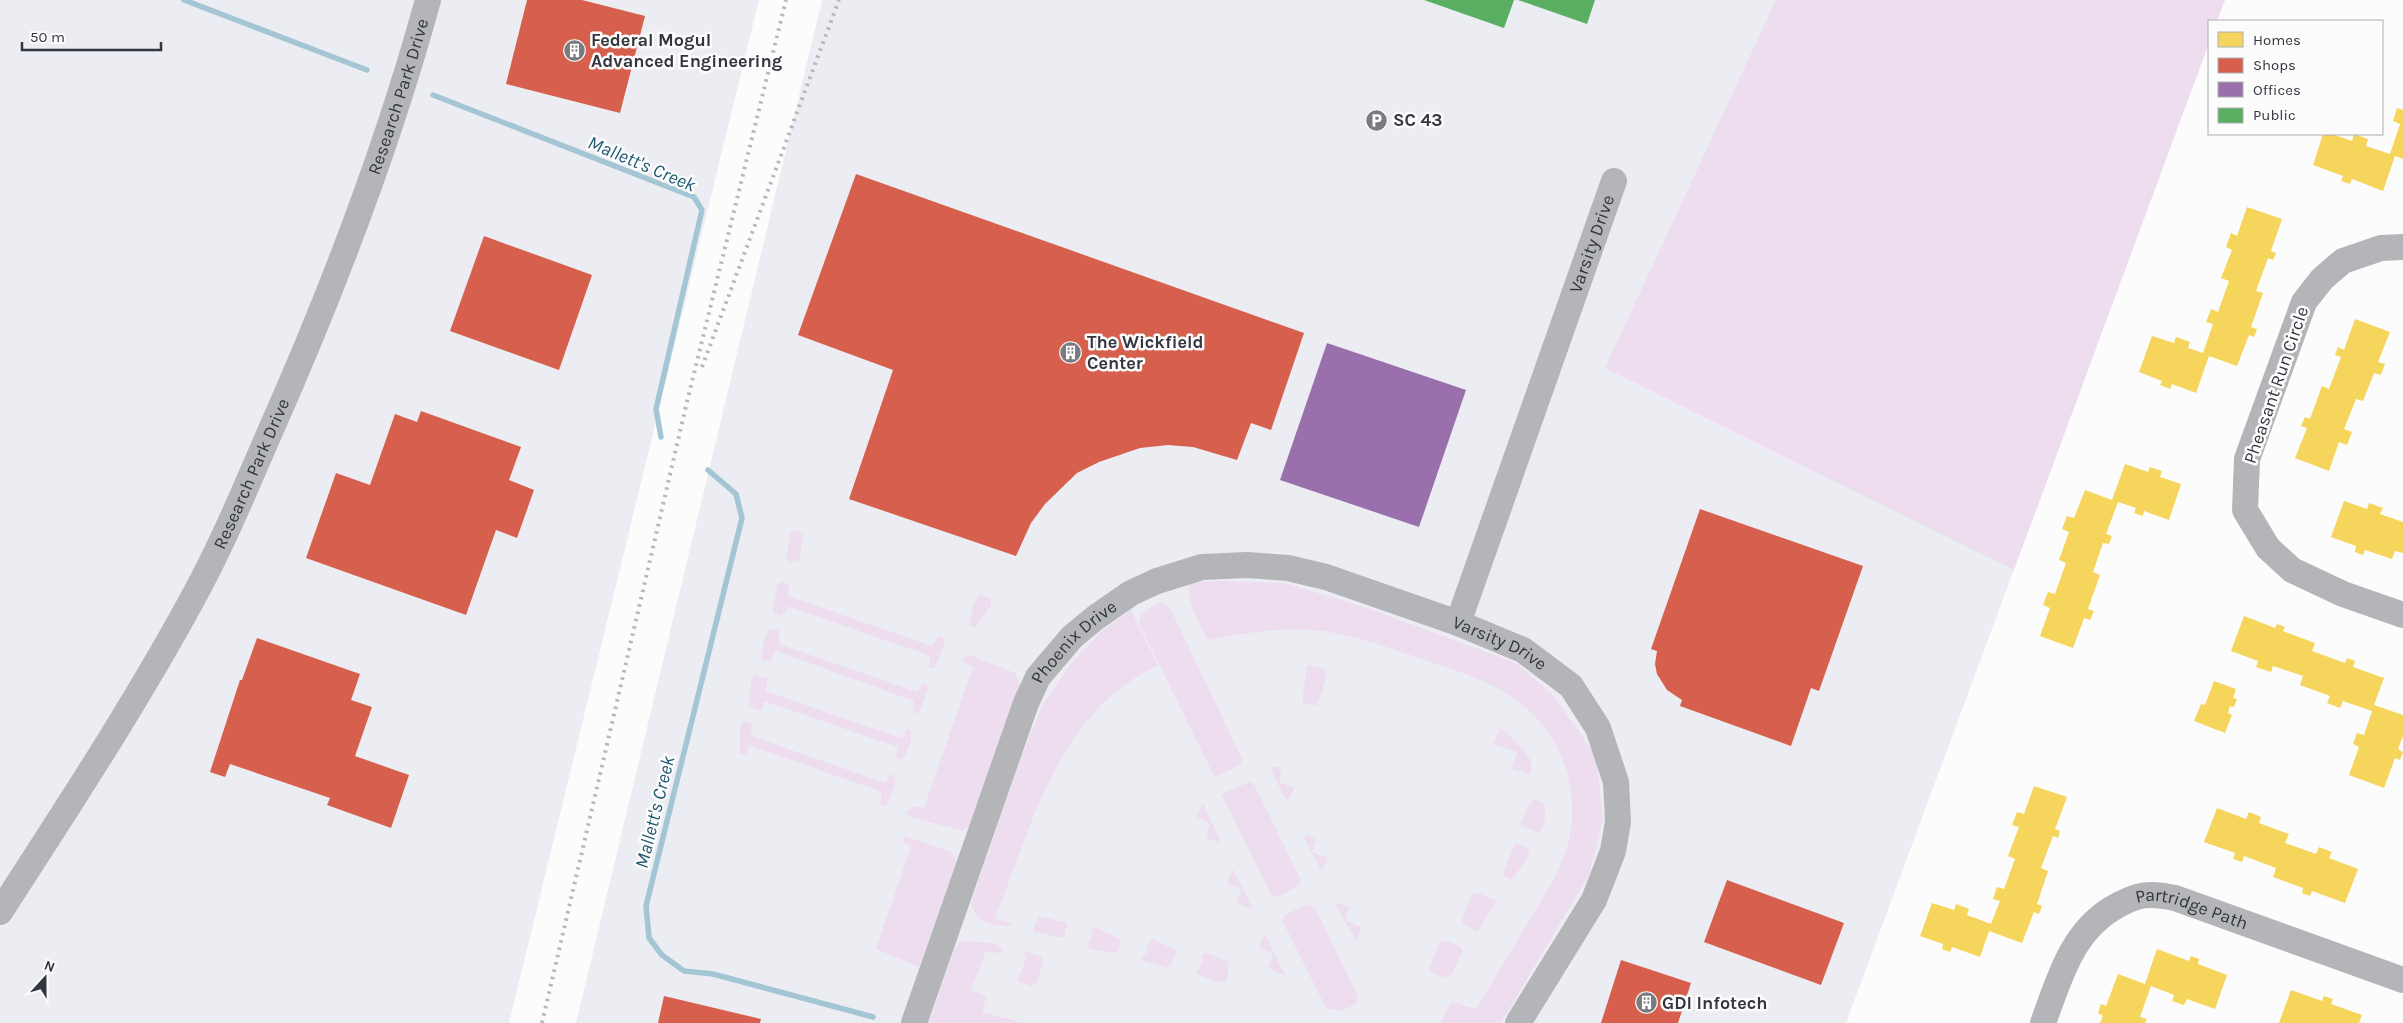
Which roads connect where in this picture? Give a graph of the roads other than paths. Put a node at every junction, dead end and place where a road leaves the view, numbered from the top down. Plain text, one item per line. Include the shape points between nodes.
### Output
1 (428, 0) edge
2 (1614, 181) dead end
3 (2403, 247) edge
4 (2403, 615) edge
5 (1458, 624) junction
6 (0, 912) edge
7 (2403, 980) edge
8 (914, 1023) edge
9 (1518, 1023) edge
10 (2042, 1023) edge

1 - 6 street, Research Park Drive via 396,105 336,276 240,500 194,595 106,747
2 - 5 street, Varsity Drive
3 - 4 street, Pheasant Run Circle via 2381,248 2343,261 2322,278 2304,302 2247,459 2244,510 2268,548 2292,570 2343,594
5 - 8 street, Phoenix Drive via 1326,577 1288,568 1247,565 1202,567 1157,581 1131,593 1095,618 1072,637 1038,677 1026,703
5 - 9 street, Varsity Drive via 1523,650 1571,686 1598,728 1616,782 1618,822 1613,851 1594,900
7 - 10 street, Partridge Path via 2155,894 2133,897 2103,914 2081,935 2066,960

